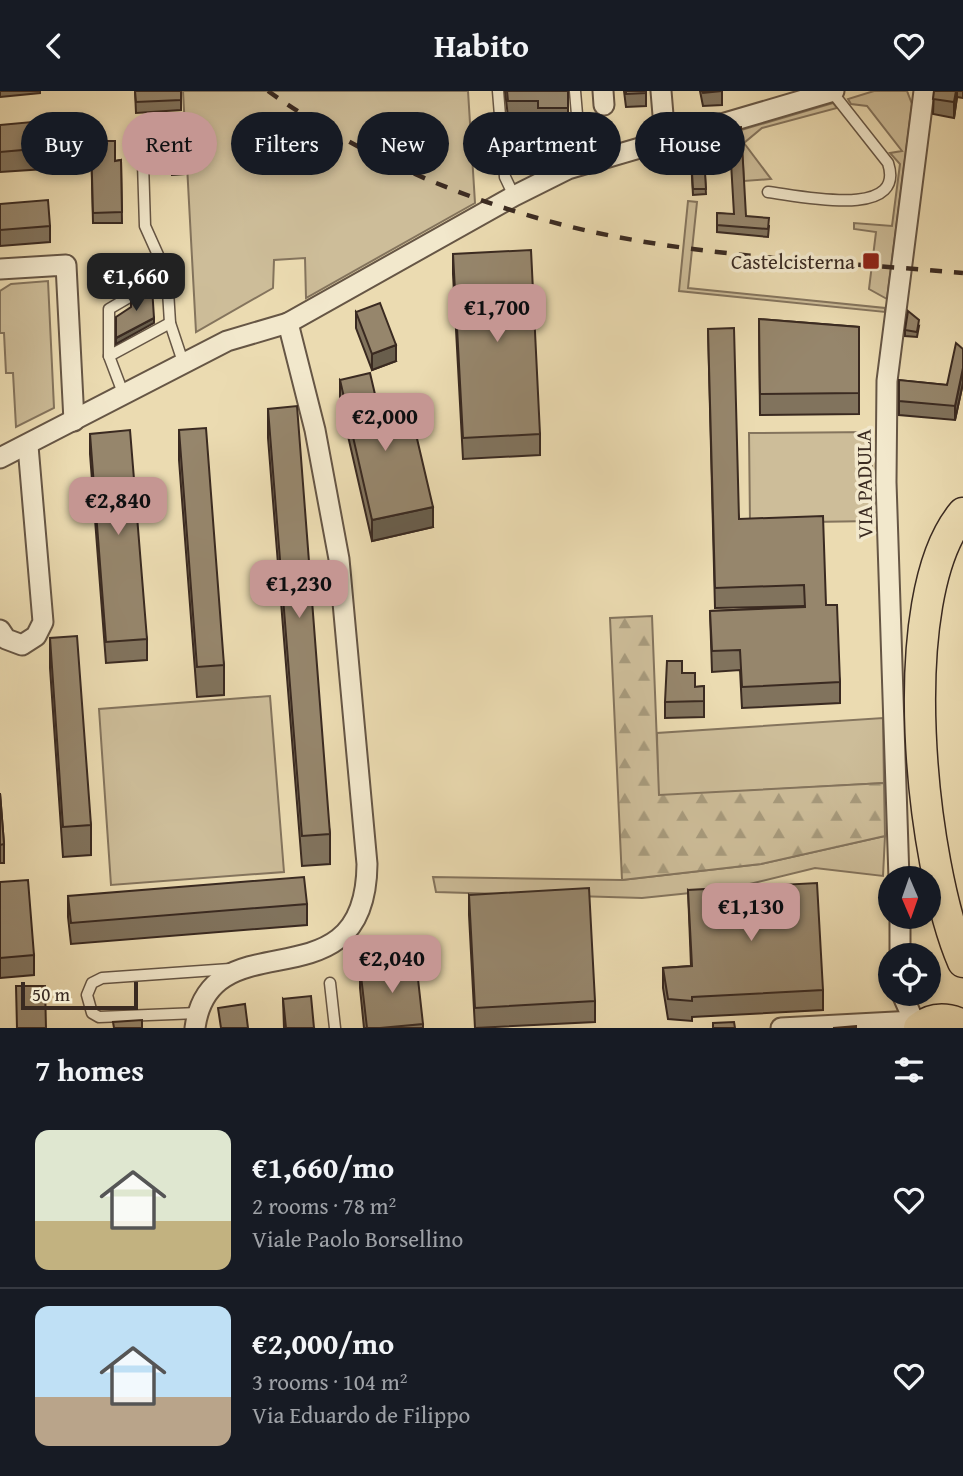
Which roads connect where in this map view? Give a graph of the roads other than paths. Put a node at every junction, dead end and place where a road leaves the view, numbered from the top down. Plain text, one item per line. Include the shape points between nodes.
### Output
1 (498, 91) edge
2 (575, 91) edge
3 (661, 91) edge
4 (833, 91) edge
5 (924, 91) edge
6 (500, 112) edge
7 (577, 112) edge
8 (663, 112) edge
9 (745, 116) edge
10 (143, 175) edge
11 (505, 175) edge
12 (560, 175) edge
13 (768, 192) dead end
14 (514, 196) junction
15 (0, 269) edge
16 (167, 275) junction
17 (170, 323) junction
18 (288, 323) junction
19 (108, 356) junction
20 (183, 362) junction
21 (123, 393) junction
22 (74, 421) junction
23 (28, 446) junction
24 (0, 458) edge
25 (963, 513) edge
26 (963, 529) edge
27 (0, 630) edge
28 (899, 866) edge
29 (963, 900) edge
30 (961, 956) edge
31 (241, 968) junction
32 (330, 983) dead end
33 (908, 1006) edge
34 (196, 1020) edge
35 (917, 1025) edge
36 (963, 1025) edge
37 (335, 1028) edge
38 (781, 1028) edge

1 - 6 lane
2 - 7 lane
3 - 8 street
4 - 9 street
4 - 13 lane via 888,163 887,186 874,198 856,201
5 - 28 street, VIA PADULA via 887,381
10 - 16 lane via 145,226
11 - 14 lane
12 - 14 street
14 - 18 street
15 - 22 street via 66,265
16 - 17 lane
16 - 19 lane via 108,309
17 - 19 lane
17 - 20 lane
18 - 20 street via 227,341
18 - 31 street via 315,430 339,559 367,874 351,926 337,942
19 - 21 lane
20 - 21 street
21 - 22 street
22 - 23 street
23 - 24 street
23 - 27 street via 43,622 36,636 22,645 6,639
25 - 30 main road via 934,566 922,668 928,806 945,909
26 - 29 main road via 945,570 932,669 944,806
31 - 34 street via 207,992
31 - 34 lane via 102,978 92,983 87,995 92,1013 99,1017
32 - 37 lane
33 - 35 street
35 - 36 main road via 943,1019
35 - 38 street

